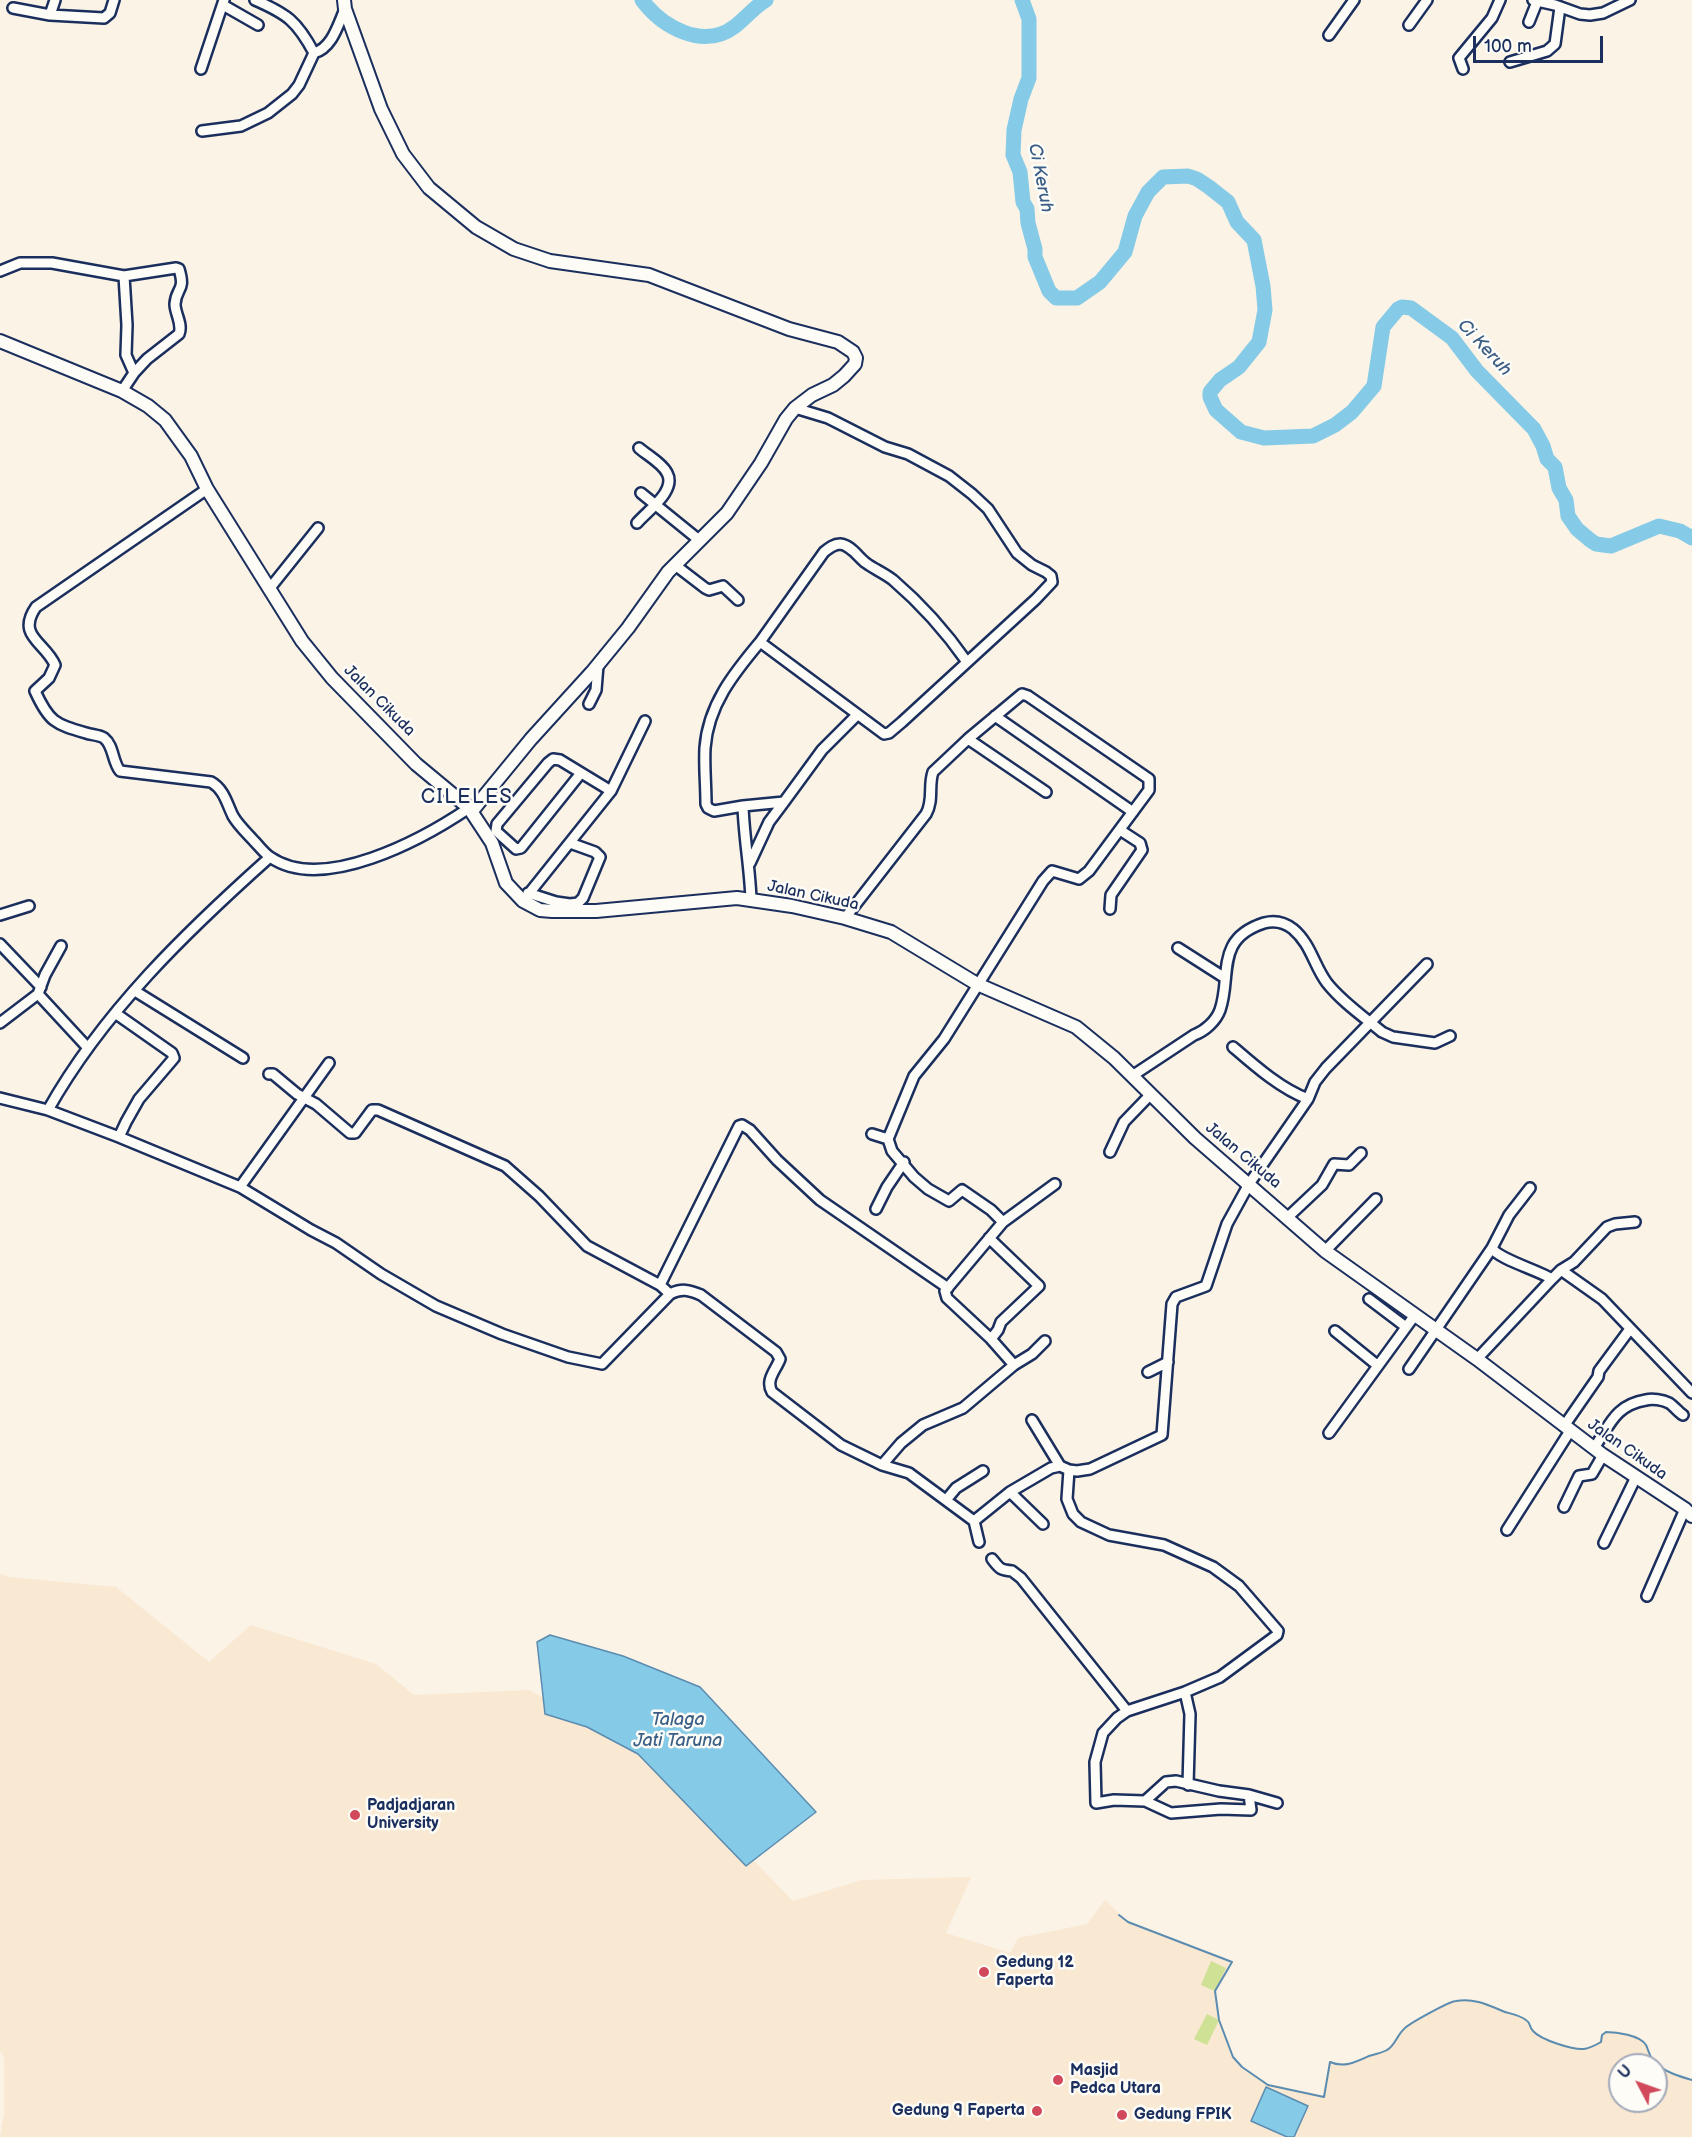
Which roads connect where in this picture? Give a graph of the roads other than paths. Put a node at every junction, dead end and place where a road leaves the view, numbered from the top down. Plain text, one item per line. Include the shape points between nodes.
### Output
1 (55, 0) edge
2 (114, 0) edge
3 (255, 0) edge
4 (1354, 0) edge
5 (1427, 0) edge
6 (1500, 0) edge
7 (1630, 0) edge
8 (1535, 1) edge
9 (223, 3) edge
10 (1557, 4) edge
11 (344, 5) edge
12 (13, 8) dead end
13 (50, 15) junction
14 (1530, 22) dead end
15 (258, 25) dead end
16 (1409, 25) dead end
17 (1329, 35) dead end
18 (314, 52) junction
19 (1510, 62) dead end
20 (201, 69) dead end
21 (1463, 69) dead end
22 (202, 130) dead end
23 (0, 271) edge
24 (124, 276) junction
25 (0, 342) edge
26 (134, 373) junction
27 (122, 391) junction
28 (795, 408) junction
29 (639, 448) dead end
30 (207, 489) junction
31 (641, 493) dead end
32 (655, 505) junction
33 (637, 523) dead end
34 (318, 528) dead end
35 (699, 540) junction
36 (675, 565) junction
37 (270, 588) junction
38 (738, 600) dead end
39 (760, 642) junction
40 (967, 662) junction
41 (598, 665) junction
42 (589, 704) dead end
43 (857, 715) junction
44 (995, 716) junction
45 (645, 721) dead end
46 (968, 739) junction
47 (581, 773) junction
48 (611, 791) junction
49 (1046, 792) dead end
50 (784, 802) junction
51 (743, 806) junction
52 (471, 809) junction
53 (1133, 812) junction
54 (1120, 830) junction
55 (570, 843) junction
56 (270, 857) junction
57 (749, 864) junction
58 (526, 897) junction
59 (751, 900) junction
60 (29, 906) dead end
61 (1110, 909) dead end
62 (0, 915) edge
63 (844, 918) junction
64 (0, 944) edge
65 (61, 945) dead end
66 (1178, 948) dead end
67 (1427, 964) dead end
68 (1225, 978) junction
69 (978, 984) junction
70 (40, 990) junction
71 (135, 991) junction
72 (115, 1013) junction
73 (1369, 1022) junction
74 (0, 1023) edge
75 (1450, 1036) dead end
76 (1233, 1047) dead end
77 (88, 1048) junction
78 (243, 1058) dead end
79 (329, 1063) dead end
80 (269, 1074) dead end
81 (1132, 1076) junction
82 (1150, 1095) junction
83 (304, 1097) junction
84 (0, 1098) edge
85 (1308, 1099) junction
86 (48, 1110) junction
87 (872, 1134) dead end
88 (119, 1137) junction
89 (888, 1139) junction
90 (1110, 1152) dead end
91 (1361, 1153) dead end
92 (904, 1162) junction
93 (1056, 1184) dead end
94 (1250, 1184) junction
95 (240, 1187) junction
96 (1530, 1188) dead end
97 (1376, 1199) dead end
98 (876, 1209) dead end
99 (1288, 1217) junction
100 (1003, 1222) junction
101 (1635, 1222) dead end
102 (989, 1238) junction
103 (1492, 1248) junction
104 (1325, 1251) junction
105 (1561, 1270) junction
106 (1552, 1279) junction
107 (660, 1285) junction
108 (948, 1288) junction
109 (670, 1294) junction
110 (1369, 1299) dead end
111 (1415, 1314) junction
112 (1406, 1327) junction
113 (1630, 1329) junction
114 (1436, 1330) junction
115 (1335, 1331) dead end
116 (991, 1338) junction
117 (1045, 1341) dead end
118 (1477, 1359) junction
119 (1168, 1362) junction
120 (1014, 1365) junction
121 (1377, 1365) junction
122 (1409, 1369) dead end
123 (1148, 1372) dead end
124 (1692, 1393) edge
125 (1683, 1415) dead end
126 (1032, 1420) dead end
127 (1567, 1428) junction
128 (1329, 1433) dead end
129 (1599, 1452) junction
130 (882, 1465) junction
131 (1065, 1468) junction
132 (983, 1471) dead end
133 (1636, 1477) junction
134 (1010, 1492) junction
135 (947, 1499) junction
136 (1564, 1507) dead end
137 (1689, 1512) edge
138 (974, 1521) junction
139 (1043, 1524) dead end
140 (1507, 1530) dead end
141 (979, 1542) dead end
142 (1604, 1543) dead end
143 (992, 1559) dead end
144 (1647, 1596) dead end
145 (1185, 1692) junction
146 (1127, 1711) junction
147 (1188, 1785) junction
148 (1249, 1795) junction
149 (1146, 1801) junction
150 (1277, 1803) dead end

1 - 13 street
2 - 13 street via 110,14 104,18
3 - 18 street via 293,20
4 - 17 street
5 - 16 street
6 - 21 street via 1492,18 1459,58
7 - 10 street via 1590,15
8 - 10 street
8 - 14 street
9 - 15 street
9 - 20 street
10 - 19 street via 1555,44 1547,51
11 - 18 street via 326,48
11 - 28 street via 381,109 403,154 429,188 477,227 531,256 649,275 789,330 838,342 853,352 855,364 844,376
12 - 13 street
18 - 22 street via 299,85 276,107 241,126
23 - 24 street via 20,263 52,262
24 - 26 street via 126,355
24 - 26 street via 176,268 183,284 175,302 179,334
25 - 27 street, Jalan Cikuda
26 - 27 street
27 - 30 street, Jalan Cikuda via 165,420 191,456
28 - 35 street via 730,509
28 - 40 street via 828,418 949,476 988,509 1017,553 1051,576 1048,587
29 - 32 street via 668,475 666,492
30 - 37 street, Jalan Cikuda
30 - 56 street via 36,607 30,621 32,638 55,664 50,678 35,691 59,725 106,740 120,771 215,784 238,823
31 - 32 street
32 - 33 street
32 - 35 street
34 - 37 street
35 - 36 street
36 - 38 street via 705,588 723,586
36 - 41 street
37 - 52 street, Jalan Cikuda via 302,641 332,678 417,764
39 - 40 street via 824,552 839,544 849,547 916,600
39 - 43 street
39 - 51 street via 731,676 719,698 705,747 708,808 714,811
40 - 43 street via 889,733 880,732
41 - 42 street via 596,690
41 - 52 street
43 - 50 street via 822,750
44 - 46 street
44 - 53 street
44 - 53 street via 1017,697 1028,696 1147,777 1149,790
45 - 48 street
46 - 49 street
46 - 63 street via 933,772 932,800 926,813
47 - 47 street via 521,848 516,849 496,831 497,824 553,759
47 - 48 street
48 - 55 street
50 - 51 street
50 - 57 street
51 - 57 street
52 - 56 street via 421,836 337,868 308,870
52 - 58 street, Jalan Cikuda via 492,843 506,883
53 - 54 street
54 - 61 street via 1140,843 1142,850 1111,895
54 - 69 street via 1083,876 1078,879 1049,873
55 - 58 street
55 - 58 street via 600,857 583,897 570,904
56 - 71 street via 208,913
57 - 59 street
58 - 59 street, Jalan Cikuda via 546,911 596,911 730,898
59 - 63 street, Jalan Cikuda
60 - 62 street
63 - 69 street, Jalan Cikuda via 891,932
64 - 70 street
65 - 70 street
66 - 68 street
67 - 73 street
68 - 73 street via 1229,953 1236,942 1248,931 1274,920 1301,937 1326,982
68 - 81 street via 1215,1020
69 - 81 street, Jalan Cikuda via 1076,1027
69 - 89 street via 944,1039 911,1081
70 - 74 street
70 - 77 street
71 - 72 street
71 - 78 street
72 - 77 street
72 - 88 street via 174,1058 139,1099
73 - 75 street via 1386,1035 1402,1039 1435,1043
73 - 85 street via 1315,1082
76 - 85 street
77 - 86 street
79 - 83 street
80 - 83 street
81 - 82 street, Jalan Cikuda
82 - 90 street via 1124,1122
82 - 94 street, Jalan Cikuda
83 - 95 street
83 - 107 street via 350,1133 355,1133 372,1110 378,1110 505,1166 586,1246
84 - 86 street
85 - 94 street
86 - 88 street
87 - 89 street
88 - 95 street
89 - 92 street via 892,1151
91 - 99 street via 1349,1165 1334,1164 1322,1185
92 - 98 street
92 - 100 street via 921,1184 944,1200 949,1201 962,1190
93 - 100 street
94 - 99 street, Jalan Cikuda
94 - 119 street via 1227,1224 1206,1286 1176,1298 1172,1304
95 - 109 street via 436,1306 568,1357 602,1364
96 - 103 street via 1509,1215
97 - 104 street
99 - 104 street, Jalan Cikuda
100 - 102 street
101 - 105 street via 1607,1227 1574,1262
102 - 108 street
102 - 116 street via 1038,1286 1001,1322
103 - 106 street via 1497,1254
103 - 114 street
104 - 111 street, Jalan Cikuda
105 - 106 street
105 - 113 street via 1602,1299
106 - 118 street
107 - 108 street via 742,1125 820,1200
107 - 109 street
108 - 116 street via 947,1298
109 - 130 street via 687,1289 701,1295 767,1344 780,1359 770,1380 772,1392 841,1445
110 - 112 street
111 - 112 street
111 - 114 street, Jalan Cikuda
112 - 121 street
113 - 124 street
113 - 127 street via 1599,1371
114 - 118 street, Jalan Cikuda
114 - 122 street
115 - 121 street
116 - 120 street
117 - 120 street
118 - 127 street, Jalan Cikuda
119 - 123 street
119 - 131 street via 1162,1435 1103,1464 1077,1471
120 - 130 street via 963,1408 923,1425
121 - 128 street
125 - 129 street via 1668,1402 1635,1401 1615,1415
126 - 131 street
127 - 129 street, Jalan Cikuda
127 - 140 street
129 - 133 street, Jalan Cikuda
129 - 136 street via 1592,1474 1579,1476
130 - 135 street via 909,1473
131 - 134 street via 1051,1468
131 - 145 street via 1067,1499 1081,1522 1109,1535 1164,1545 1213,1567 1239,1586 1278,1628 1277,1635 1220,1677
132 - 135 street via 956,1488
133 - 137 street, Jalan Cikuda
133 - 142 street
134 - 138 street
134 - 139 street
135 - 138 street
137 - 144 street
138 - 141 street
143 - 146 street via 1000,1569 1021,1578
145 - 146 street
145 - 147 street via 1190,1714
146 - 149 street via 1103,1733 1095,1762 1096,1803
147 - 148 street
147 - 149 street via 1166,1782
148 - 149 street via 1251,1810 1171,1813
148 - 150 street

